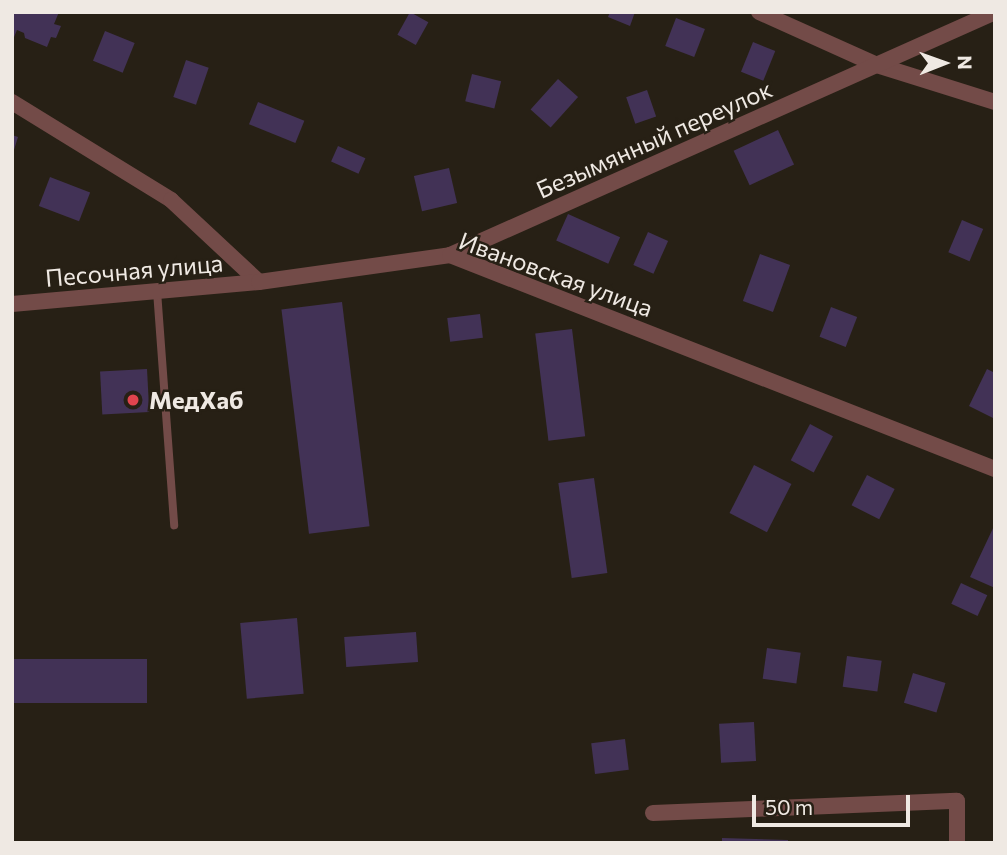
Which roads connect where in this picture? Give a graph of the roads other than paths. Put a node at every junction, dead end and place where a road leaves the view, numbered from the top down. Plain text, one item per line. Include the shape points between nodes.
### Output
1 (759, 12) edge
2 (995, 12) edge
3 (877, 65) junction
4 (12, 102) edge
5 (995, 102) edge
6 (450, 255) junction
7 (259, 282) junction
8 (157, 291) junction
9 (12, 304) edge
10 (995, 468) edge
11 (174, 525) dead end
12 (653, 813) dead end
13 (957, 843) edge

1 - 3 street
2 - 3 street, Безымянный переулок
3 - 5 street
3 - 6 street, Безымянный переулок
4 - 7 street via 171,200
6 - 7 street, Ивановская улица
6 - 10 street, Ивановская улица
7 - 8 street, Песочная улица
8 - 9 street, Песочная улица
8 - 11 lane
12 - 13 street via 957,801

